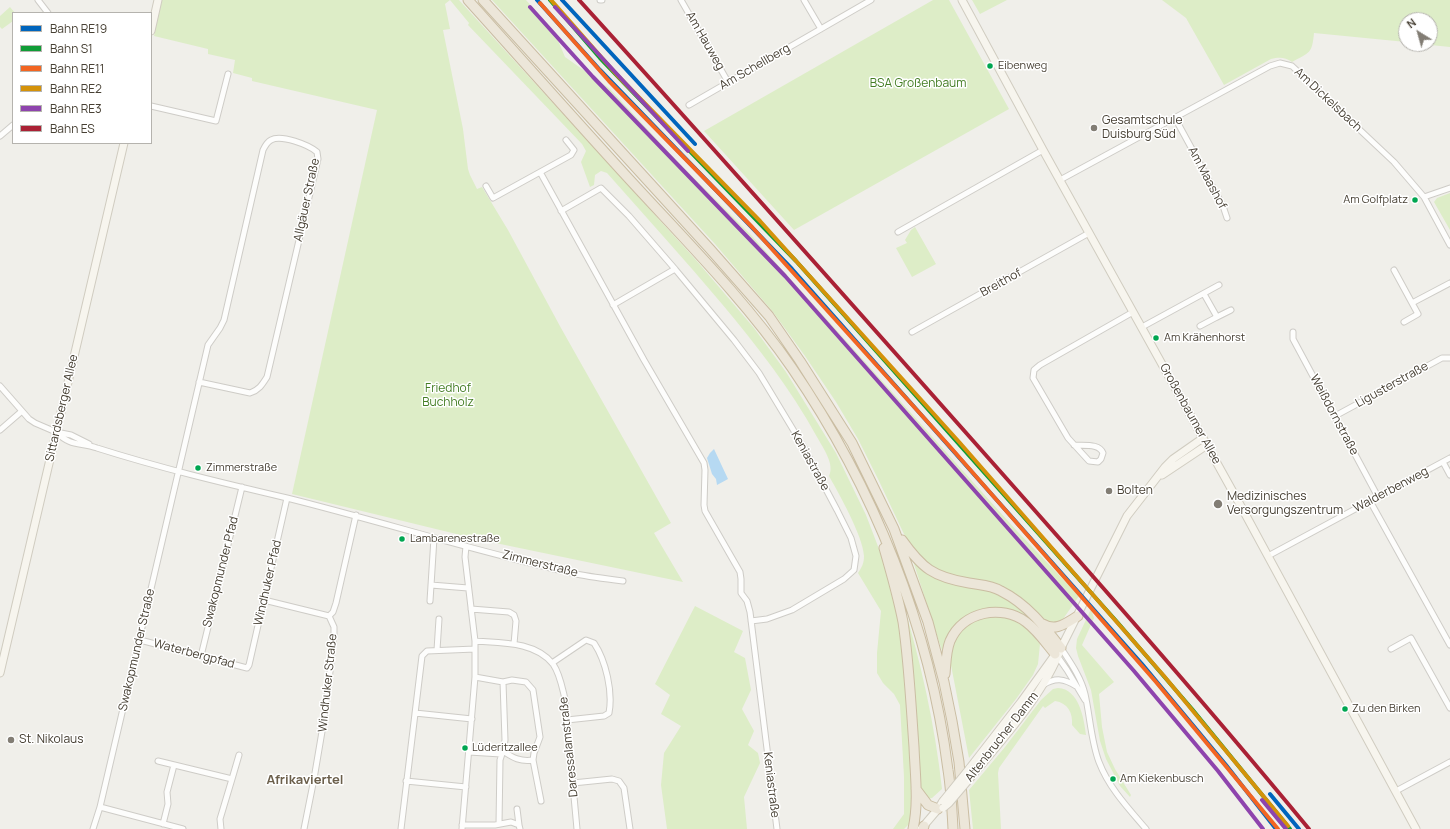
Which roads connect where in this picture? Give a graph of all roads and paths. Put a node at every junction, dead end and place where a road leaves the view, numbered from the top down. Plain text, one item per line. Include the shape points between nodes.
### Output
1 (38, 0) edge
2 (158, 0) edge
3 (468, 0) edge
4 (483, 0) edge
5 (681, 0) edge
6 (804, 0) edge
7 (871, 0) edge
8 (962, 0) edge
9 (47, 12) edge
10 (152, 27) edge
11 (821, 29) junction
12 (228, 74) dead end
13 (728, 82) junction
14 (689, 105) dead end
15 (152, 106) edge
16 (1175, 118) junction
17 (12, 126) edge
18 (0, 136) edge
19 (566, 140) dead end
20 (124, 144) edge
21 (1043, 150) junction
22 (540, 172) junction
23 (1060, 180) junction
24 (486, 186) dead end
25 (1450, 188) edge
26 (1424, 197) junction
27 (561, 211) junction
28 (1227, 218) dead end
29 (898, 232) dead end
30 (1089, 233) junction
31 (1450, 245) edge
32 (675, 269) junction
33 (1394, 270) dead end
34 (1450, 283) edge
35 (1220, 285) dead end
36 (1204, 294) junction
37 (1412, 303) junction
38 (613, 305) junction
39 (1231, 310) dead end
40 (1134, 312) junction
41 (1217, 317) junction
42 (1404, 322) dead end
43 (1200, 326) dead end
44 (1142, 327) junction
45 (912, 332) dead end
46 (1293, 332) dead end
47 (1450, 358) edge
48 (199, 382) junction
49 (0, 386) edge
50 (22, 411) junction
51 (1335, 416) junction
52 (0, 430) edge
53 (56, 432) junction
54 (1203, 438) junction
55 (1074, 444) junction
56 (1208, 445) junction
57 (1450, 458) edge
58 (1443, 462) junction
59 (178, 471) junction
60 (1450, 475) edge
61 (1157, 478) junction
62 (242, 487) junction
63 (1378, 497) junction
64 (287, 498) junction
65 (1370, 501) junction
66 (874, 512) junction
67 (356, 516) junction
68 (894, 529) junction
69 (434, 538) junction
70 (466, 546) junction
71 (1268, 556) junction
72 (623, 581) dead end
73 (431, 584) junction
74 (468, 588) junction
75 (264, 600) junction
76 (430, 601) dead end
77 (471, 609) junction
78 (329, 616) junction
79 (1078, 616) junction
80 (439, 619) dead end
81 (752, 621) junction
82 (1041, 623) junction
83 (140, 640) junction
84 (475, 641) junction
85 (514, 644) junction
86 (1450, 644) edge
87 (475, 649) junction
88 (1391, 649) dead end
89 (436, 650) junction
90 (1058, 653) junction
91 (201, 656) junction
92 (552, 663) junction
93 (247, 668) joint
94 (0, 672) edge
95 (475, 677) junction
96 (503, 682) junction
97 (944, 682) junction
98 (1077, 686) junction
99 (1041, 687) junction
100 (1086, 703) junction
101 (1450, 708) edge
102 (416, 713) junction
103 (472, 720) junction
104 (567, 720) junction
105 (469, 752) junction
106 (502, 753) junction
107 (239, 755) dead end
108 (533, 760) junction
109 (158, 761) dead end
110 (1450, 762) edge
111 (174, 765) junction
112 (232, 779) junction
113 (406, 781) junction
114 (573, 783) junction
115 (466, 787) junction
116 (916, 789) junction
117 (1396, 791) junction
118 (541, 801) dead end
119 (942, 806) junction
120 (100, 807) junction
121 (517, 809) dead end
122 (163, 824) junction
123 (496, 826) edge
124 (462, 827) edge
125 (519, 827) edge
126 (923, 828) edge
127 (94, 829) edge
128 (183, 829) edge
129 (221, 829) edge
130 (304, 829) edge
131 (401, 829) edge
132 (577, 829) edge
133 (630, 829) edge
134 (777, 829) edge
135 (913, 829) edge
136 (953, 829) edge
137 (965, 829) edge
138 (1146, 829) edge
139 (1416, 829) edge

1 - 9 street
2 - 10 main road
3 - 66 highway via 760,324 820,412
4 - 68 highway via 768,316 805,367 852,443
5 - 13 street, Am Hauweg
6 - 11 street
7 - 11 street, Am Schellberg
8 - 21 main road, Großenbaumer Allee
11 - 13 street, Am Schellberg
12 - 15 street via 216,121
13 - 14 street, Am Schellberg
16 - 23 street, Am Dickelsbach
16 - 26 street, Am Dickelsbach via 1270,66 1280,63 1292,66 1394,162
16 - 28 street, Am Maashof
17 - 18 street
19 - 22 street via 573,148 573,153
20 - 53 main road, Sittardsberger Allee
21 - 23 main road, Großenbaumer Allee
21 - 29 street
22 - 24 street via 493,198
22 - 27 street, Keniastraße
23 - 30 main road, Großenbaumer Allee
25 - 26 street
26 - 31 street, Am Dickelsbach
27 - 32 street, Keniastraße via 601,188 634,221
27 - 38 street, Keniastraße
30 - 40 main road, Großenbaumer Allee
30 - 45 street, Breithof
32 - 38 street
32 - 81 street, Keniastraße via 759,373 803,446 841,517 856,556 854,570 844,579 792,610 767,619
33 - 37 street
34 - 37 street
35 - 36 street
36 - 41 street
36 - 44 street
37 - 42 street via 1418,314
38 - 81 street, Keniastraße via 704,463 705,510 740,572 741,593 747,601
39 - 41 street
40 - 44 main road, Großenbaumer Allee
40 - 55 street via 1034,370 1033,378
41 - 43 street
44 - 54 main road, Großenbaumer Allee
46 - 51 street, Weißdornstraße via 1293,339
47 - 51 street, Ligusterstraße via 1442,358
48 - 48 street, Allgäuer Straße via 208,345 224,320 263,150 272,139 278,138 306,144 317,152 318,158 267,377 258,389 250,393
48 - 59 street, Allgäuer Straße
49 - 50 street, Zimmerstraße
50 - 52 street
50 - 53 street, Zimmerstraße via 35,424
51 - 63 street, Weißdornstraße
53 - 59 street, Zimmerstraße via 68,442
53 - 94 main road, Sittardsberger Allee
54 - 56 main road, Großenbaumer Allee
54 - 61 main road, Altenbrucher Damm via 1173,459
55 - 55 street via 1089,461 1098,462 1101,459 1103,453 1099,448
56 - 61 main road, Altenbrucher Damm
56 - 71 main road, Großenbaumer Allee
57 - 58 street, Walderbenweg
58 - 60 street
58 - 63 street, Walderbenweg
59 - 62 street, Zimmerstraße
59 - 83 street, Swakopmunder Straße
61 - 79 main road, Altenbrucher Damm via 1127,516
62 - 64 street, Zimmerstraße
62 - 91 street, Swakopmunder Pfad
63 - 65 street, Walderbenweg
64 - 67 street, Zimmerstraße
64 - 75 street, Windhuker Pfad
65 - 71 street, Walderbenweg
65 - 86 street
66 - 116 highway via 903,622
66 - 136 highway via 912,611 933,687 948,769
67 - 69 street, Zimmerstraße
67 - 78 street, Windhuker Straße via 336,603
68 - 82 highway via 928,570 945,578 1001,590 1020,603
68 - 97 highway via 928,622
69 - 70 street, Zimmerstraße
69 - 73 street
70 - 72 street, Zimmerstraße via 577,574
70 - 74 street
71 - 117 main road, Großenbaumer Allee
73 - 74 street
73 - 76 street
74 - 77 street
75 - 78 street
75 - 93 street, Windhuker Pfad
77 - 84 street
77 - 85 street via 509,612 514,615
78 - 130 street, Windhuker Straße via 334,634 329,690
79 - 82 highway via 1058,627 1052,628
79 - 90 main road, Altenbrucher Damm
80 - 89 street
81 - 134 street, Keniastraße
82 - 90 highway
83 - 91 street, Waterbergpfad
83 - 120 street, Swakopmunder Straße
84 - 85 street
84 - 87 street
85 - 92 street via 534,651
87 - 89 street
87 - 95 street
88 - 101 street via 1411,638
89 - 102 street via 427,651 422,656
90 - 97 highway via 1027,622 1015,615 985,612 966,622 951,639 947,650
90 - 98 street
90 - 99 main road, Altenbrucher Damm via 1052,670
90 - 100 street via 1078,676
90 - 119 main road, Altenbrucher Damm, bridge
91 - 93 street, Waterbergpfad
92 - 104 street, Daressalamstraße via 558,673 565,698
92 - 104 street via 586,640 594,643 603,660 609,687 609,713 604,716
95 - 96 street
95 - 103 street
96 - 106 street via 505,740
96 - 108 street via 526,682 533,690 540,737
97 - 137 highway via 959,762
98 - 99 street via 1058,679 1051,680
98 - 100 street
99 - 119 main road, Altenbrucher Damm, bridge via 1006,735 949,803
100 - 138 street via 1099,761 1105,776
102 - 103 street
102 - 113 street
103 - 105 street
104 - 114 street, Daressalamstraße
105 - 106 street
105 - 115 street
106 - 108 street via 523,762
106 - 123 street
107 - 112 street
108 - 118 street
109 - 111 street
110 - 117 street
111 - 112 street
111 - 122 street
112 - 129 street via 220,819
113 - 115 street
113 - 131 street
114 - 132 street, Daressalamstraße
114 - 133 street via 619,780 624,788
115 - 124 street
116 - 119 highway via 928,805
116 - 135 highway
117 - 139 main road, Großenbaumer Allee
119 - 126 main road, Altenbrucher Damm
120 - 122 street
120 - 127 street, Swakopmunder Straße
121 - 125 street
122 - 128 street
123 - 124 street
123 - 125 street via 510,822

